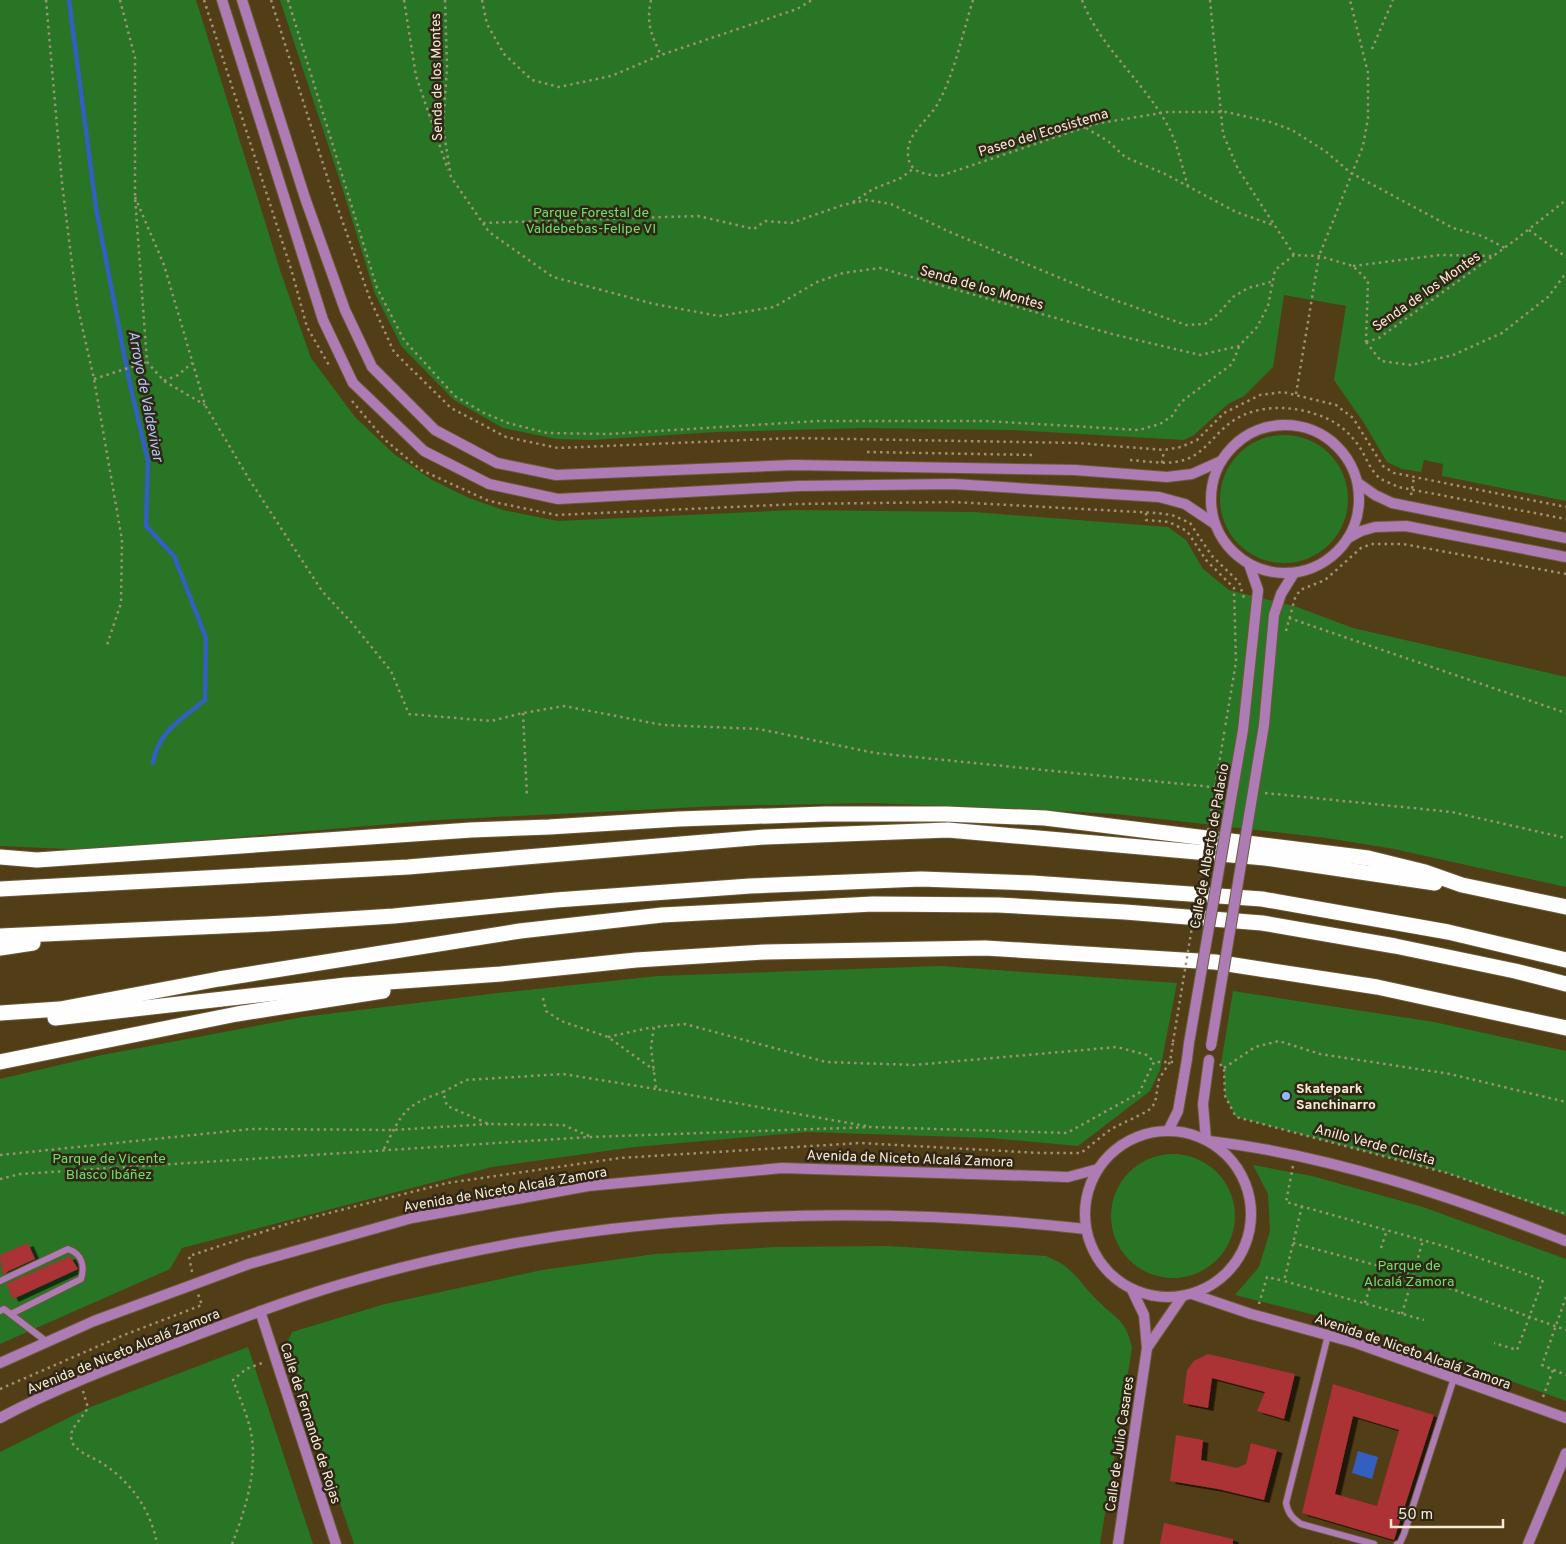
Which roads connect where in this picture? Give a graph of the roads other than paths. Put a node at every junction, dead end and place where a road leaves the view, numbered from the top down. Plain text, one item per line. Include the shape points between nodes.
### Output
1 (222, 0) edge
2 (242, 0) edge
3 (1221, 461) junction
4 (1358, 483) junction
5 (1215, 524) junction
6 (1348, 538) junction
7 (1566, 538) edge
8 (1566, 557) edge
9 (1248, 564) junction
10 (1294, 573) junction
11 (0, 857) edge
12 (1462, 885) junction
13 (0, 889) edge
14 (1566, 907) edge
15 (110, 932) junction
16 (0, 936) edge
17 (0, 948) edge
18 (1566, 960) edge
19 (501, 974) junction
20 (1566, 984) edge
21 (0, 1013) edge
22 (0, 1023) edge
23 (1566, 1028) edge
24 (0, 1062) edge
25 (1168, 1131) junction
26 (1207, 1140) junction
27 (1098, 1169) junction
28 (1086, 1229) junction
29 (1566, 1241) edge
30 (0, 1281) edge
31 (1132, 1290) junction
32 (1187, 1296) junction
33 (0, 1311) edge
34 (260, 1312) junction
35 (11, 1314) junction
36 (1328, 1336) junction
37 (47, 1342) junction
38 (1147, 1348) junction
39 (0, 1363) edge
40 (1454, 1378) junction
41 (0, 1418) edge
42 (1566, 1418) edge
43 (1566, 1453) edge
44 (336, 1544) edge
45 (1118, 1544) edge
46 (1374, 1544) edge
47 (1397, 1544) edge
48 (1528, 1544) edge

1 - 5 street via 323,320 353,383 424,451 489,484 558,499 798,486 954,484 1159,497 1185,504
2 - 3 street via 345,310 372,367 435,430 497,463 556,475 803,465 1075,470 1167,477 1192,474
3 - 4 street via 1235,444 1253,431 1274,424 1297,425 1318,432 1336,444 1350,462
3 - 5 street via 1211,496
4 - 6 street via 1360,502
4 - 7 street via 1392,503
5 - 9 street via 1223,540
6 - 8 street via 1361,530 1375,527 1406,526
6 - 10 street via 1334,555 1316,567
9 - 10 street via 1271,572
9 - 25 street, Calle de Alberto de Palacio, bridge via 1258,590 1243,730 1178,1111
10 - 26 street, bridge via 1274,614 1264,726 1210,1046 1213,1061 1203,1104
11 - 12 highway via 37,860 679,818 911,814 1045,818 1256,843 1368,858
12 - 13 highway via 1265,858 948,830 765,837 408,867
12 - 14 highway
15 - 16 highway
15 - 17 highway
15 - 18 highway via 394,916 750,886 922,879 1032,883 1262,900 1448,932
19 - 22 highway via 346,985
19 - 23 highway via 636,960 765,952 877,948 1014,949 1215,962 1377,987
19 - 24 highway via 238,1014
20 - 21 highway via 1395,946 1262,923 998,905 873,904 662,915 520,931 219,979 60,1009
25 - 26 street
25 - 27 street via 1128,1141
26 - 29 street via 1334,1164 1494,1213
26 - 32 street via 1239,1170 1248,1190 1249,1234 1229,1272 1212,1285
27 - 28 street via 1089,1188 1085,1208
27 - 37 street, Avenida de Niceto Alcalá Zamora via 1068,1177 782,1168 588,1186 412,1218 249,1264 94,1321
28 - 31 street via 1094,1254 1110,1275
28 - 34 street, Avenida de Niceto Alcalá Zamora via 987,1219 780,1215 587,1230 356,1279
30 - 35 lane via 68,1249 81,1259 81,1279
31 - 32 street via 1157,1297
31 - 38 street, Calle de Julio Casares via 1144,1315
32 - 36 street, Avenida de Niceto Alcalá Zamora
32 - 38 street, Calle de Julio Casares
33 - 35 lane via 4,1309
34 - 41 street, Avenida de Niceto Alcalá Zamora via 80,1380
34 - 44 street, Calle de Fernando de Rojas
35 - 37 lane
36 - 40 street, Avenida de Niceto Alcalá Zamora
36 - 46 lane via 1286,1503 1291,1518 1301,1524
37 - 39 street, Avenida de Niceto Alcalá Zamora
38 - 45 street, Calle de Julio Casares
40 - 42 street, Avenida de Niceto Alcalá Zamora
40 - 47 lane via 1404,1534
43 - 48 street

